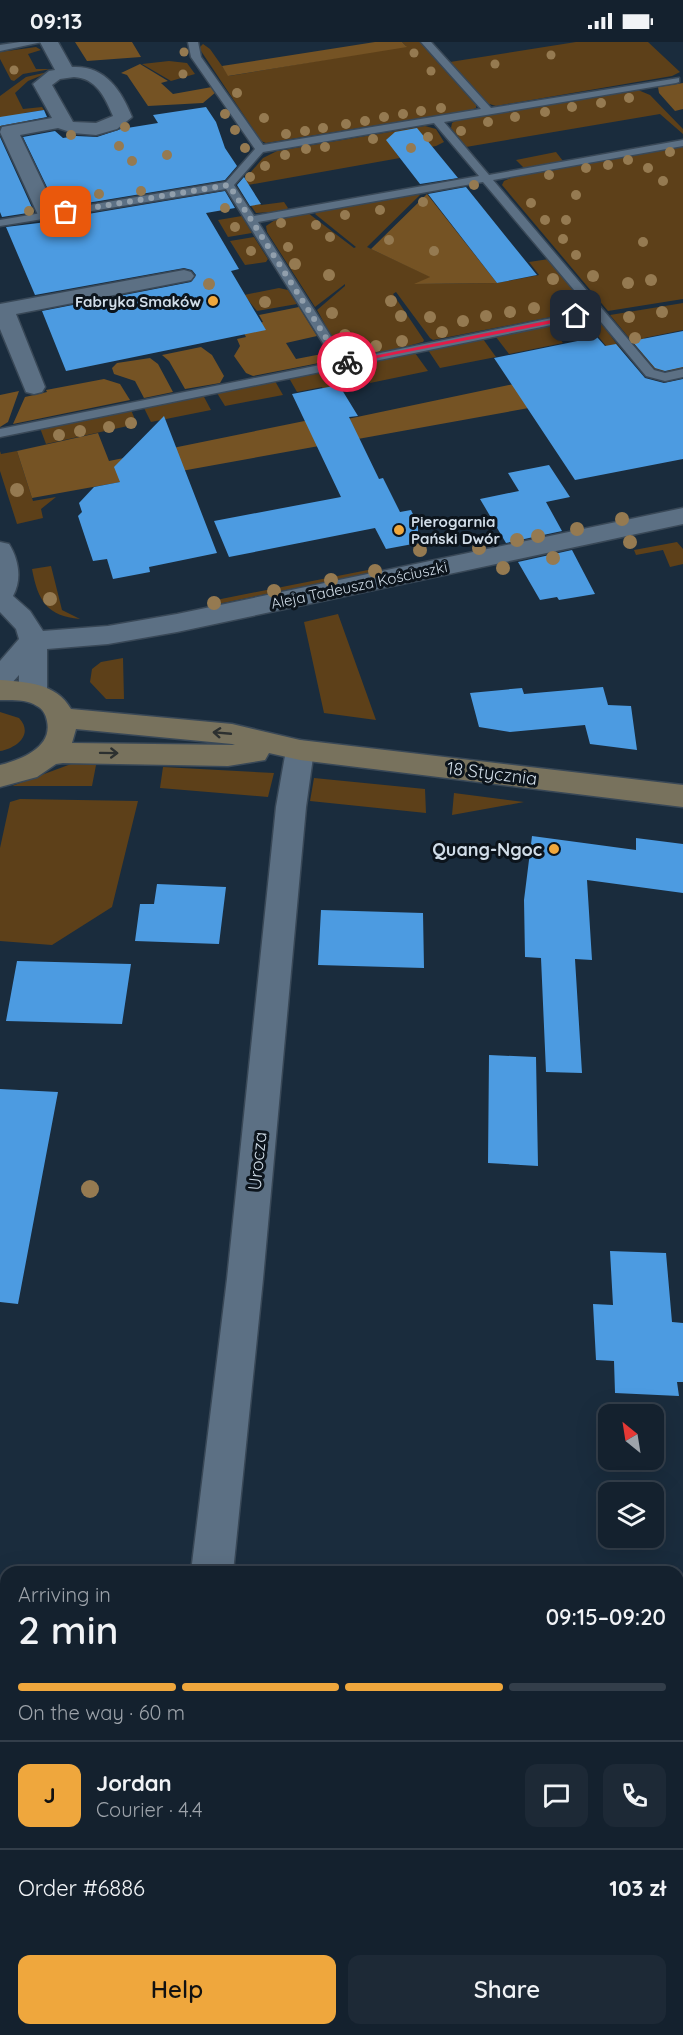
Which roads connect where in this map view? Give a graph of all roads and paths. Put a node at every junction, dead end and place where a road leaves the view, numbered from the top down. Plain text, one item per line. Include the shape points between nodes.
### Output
1 (37, 42) edge
2 (49, 42) edge
3 (195, 42) edge
4 (426, 42) edge
5 (22, 43) edge
6 (0, 48) edge
7 (66, 73) junction
8 (676, 80) dead end
9 (488, 111) junction
10 (437, 120) junction
11 (63, 122) junction
12 (683, 142) edge
13 (260, 150) junction
14 (487, 178) junction
15 (229, 185) junction
16 (48, 215) junction
17 (252, 220) junction
18 (0, 223) edge
19 (184, 276) dead end
20 (2, 310) edge
21 (599, 312) junction
22 (342, 363) junction
23 (683, 373) edge
24 (33, 387) dead end
25 (0, 433) edge
26 (683, 516) edge
27 (0, 550) edge
28 (0, 598) edge
29 (33, 642) junction
30 (0, 678) edge
31 (0, 690) edge
32 (33, 693) junction
33 (62, 718) junction
34 (300, 750) junction
35 (50, 755) junction
36 (3, 777) edge
37 (683, 796) edge
38 (213, 1566) edge

1 - 5 lane
2 - 7 street
3 - 13 lane via 196,57
4 - 9 lane
5 - 6 lane
7 - 11 street via 42,84
7 - 11 street via 87,72 98,77 123,117 86,130
8 - 9 lane
9 - 10 lane
10 - 13 lane
10 - 14 lane
11 - 16 street via 9,131
12 - 14 lane
13 - 15 lane
14 - 17 lane
14 - 21 lane
15 - 16 lane
15 - 17 lane
16 - 18 lane
17 - 22 lane
19 - 20 street
20 - 24 street
21 - 22 lane
21 - 23 lane via 650,373 665,377
22 - 25 lane
26 - 29 street, Aleja Tadeusza Kościuszki via 177,624
27 - 28 street via 7,575
28 - 29 street via 24,622
29 - 30 street
29 - 32 street
31 - 32 main road
32 - 33 main road via 49,700
34 -> 33 main road, 18 Stycznia via 232,734
33 - 35 main road via 62,737
35 -> 34 main road, 18 Stycznia via 228,756
34 - 37 main road, 18 Stycznia
34 - 38 street, Urocza
35 - 36 main road via 34,766

